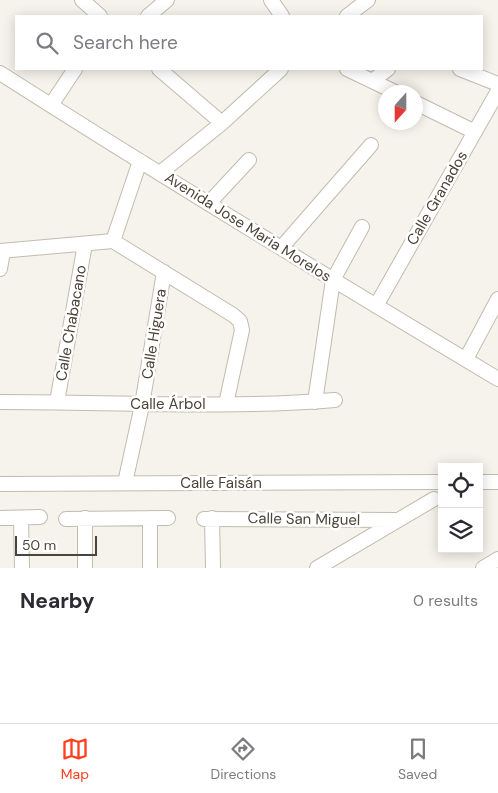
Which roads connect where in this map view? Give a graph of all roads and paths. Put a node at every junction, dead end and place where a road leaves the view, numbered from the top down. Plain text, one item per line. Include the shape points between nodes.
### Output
1 (82, 0) edge
2 (168, 0) edge
3 (271, 0) edge
4 (368, 0) edge
5 (99, 15) edge
6 (149, 15) edge
7 (281, 15) edge
8 (347, 15) edge
9 (74, 70) edge
10 (160, 70) edge
11 (280, 70) edge
12 (349, 70) edge
13 (387, 70) edge
14 (463, 70) edge
15 (0, 73) edge
16 (372, 81) junction
17 (498, 84) edge
18 (380, 85) edge
19 (498, 91) edge
20 (51, 106) junction
21 (423, 106) edge
22 (222, 123) junction
23 (475, 132) junction
24 (371, 145) dead end
25 (249, 160) dead end
26 (140, 161) junction
27 (160, 173) junction
28 (209, 203) junction
29 (362, 227) dead end
30 (113, 241) junction
31 (85, 244) junction
32 (281, 248) junction
33 (2, 251) edge
34 (0, 269) edge
35 (164, 272) junction
36 (333, 280) junction
37 (498, 299) edge
38 (376, 306) junction
39 (466, 359) junction
40 (498, 379) edge
41 (335, 400) dead end
42 (0, 402) edge
43 (57, 402) junction
44 (315, 402) junction
45 (226, 404) junction
46 (142, 405) junction
47 (438, 482) edge
48 (483, 482) edge
49 (498, 482) edge
50 (0, 484) edge
51 (125, 484) junction
52 (434, 499) dead end
53 (40, 517) dead end
54 (0, 518) edge
55 (21, 518) junction
56 (85, 518) junction
57 (150, 518) junction
58 (168, 518) dead end
59 (66, 519) dead end
60 (397, 520) junction
61 (498, 558) edge
62 (22, 568) edge
63 (85, 568) edge
64 (150, 568) edge
65 (213, 568) edge
66 (317, 568) edge
67 (483, 568) edge

1 - 5 street
2 - 6 street
3 - 7 street
4 - 8 street
9 - 20 street
10 - 22 street
11 - 22 street
12 - 16 street
13 - 16 street
14 - 17 street
15 - 20 street, Avenida Jose Maria Morelos
16 - 18 street
19 - 23 street, Calle Granados
20 - 26 street, Avenida Jose Maria Morelos
21 - 23 street
22 - 27 street
23 - 38 street, Calle Granados
24 - 32 street
25 - 28 street
26 - 27 street, Avenida Jose Maria Morelos
26 - 30 street
27 - 28 street, Avenida Jose Maria Morelos
28 - 32 street, Avenida Jose Maria Morelos
29 - 36 street
30 - 31 street
30 - 35 street
31 - 33 street
31 - 43 street, Calle Chabacano
32 - 36 street, Avenida Jose Maria Morelos
33 - 34 street
35 - 45 street via 240,321 242,330
35 - 46 street, Calle Higuera
36 - 38 street, Avenida Jose Maria Morelos
36 - 44 street
37 - 39 street
38 - 39 street, Avenida Jose Maria Morelos
39 - 40 street, Avenida Jose Maria Morelos
41 - 44 street, Calle Árbol
42 - 43 street, Calle Árbol
43 - 46 street, Calle Árbol
44 - 45 street, Calle Árbol
45 - 46 street, Calle Árbol
46 - 51 street, Calle Higuera
47 - 51 street, Calle Faisán
48 - 49 street
50 - 51 street, Calle Faisán
52 - 60 street
53 - 55 street
54 - 55 street
55 - 62 street
56 - 57 street
56 - 59 street
56 - 63 street
57 - 58 street
57 - 64 street
60 - 65 street, Calle San Miguel via 208,518
60 - 66 street
61 - 67 street

